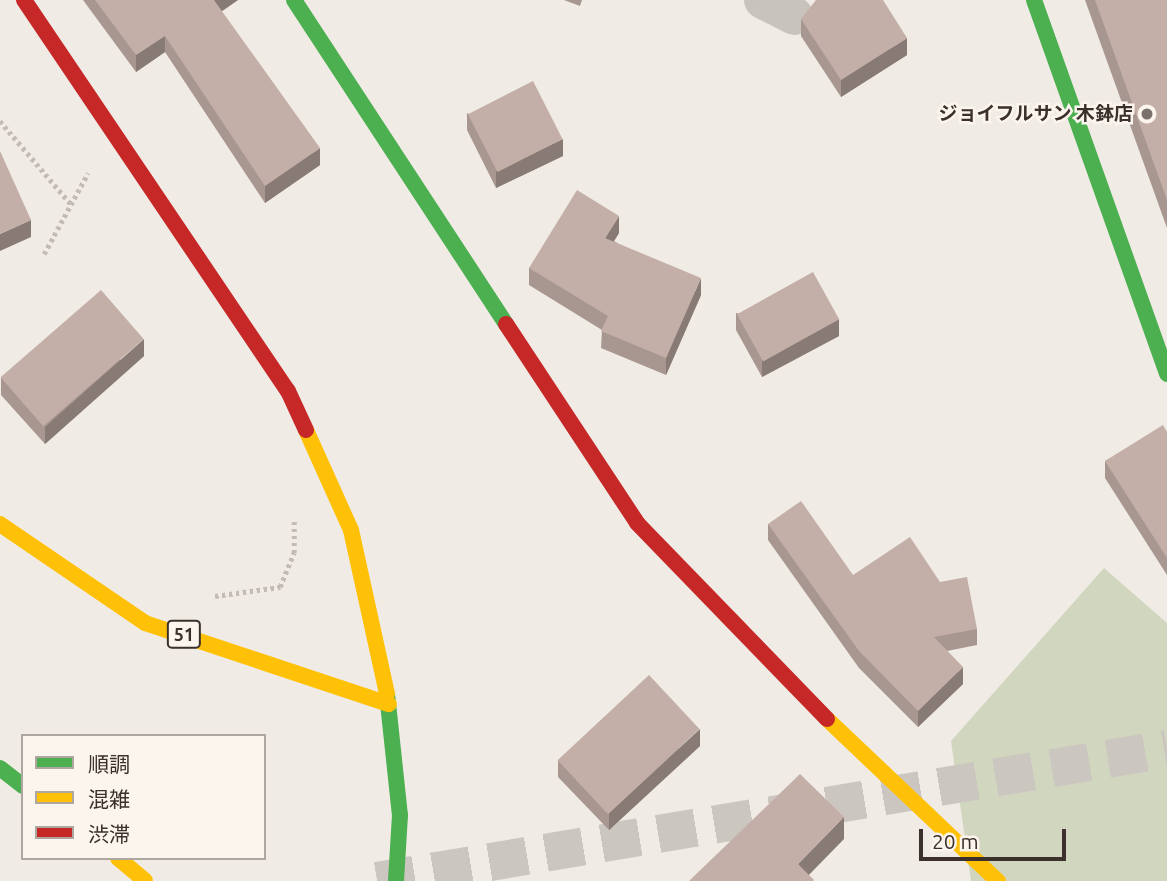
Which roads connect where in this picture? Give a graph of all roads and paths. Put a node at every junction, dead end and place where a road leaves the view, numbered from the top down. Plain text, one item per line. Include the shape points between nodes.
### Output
1 (24, 0) edge
2 (294, 0) edge
3 (1034, 0) edge
4 (0, 121) edge
5 (120, 141) junction
6 (71, 204) junction
7 (44, 254) dead end
8 (1167, 374) edge
9 (294, 511) dead end
10 (0, 524) edge
11 (209, 596) dead end
12 (388, 704) junction
13 (0, 768) edge
14 (21, 784) edge
15 (120, 860) edge
16 (145, 881) edge
17 (396, 881) edge
18 (998, 881) edge

1 - 5 street
2 - 18 street via 637,523 805,699
3 - 8 street
4 - 6 path
5 - 6 path via 97,157
5 - 12 street via 288,391 351,530
6 - 7 path
9 - 11 path via 294,553 280,587
10 - 12 street, 51 via 145,622
12 - 17 street via 400,816
13 - 14 street
15 - 16 street

